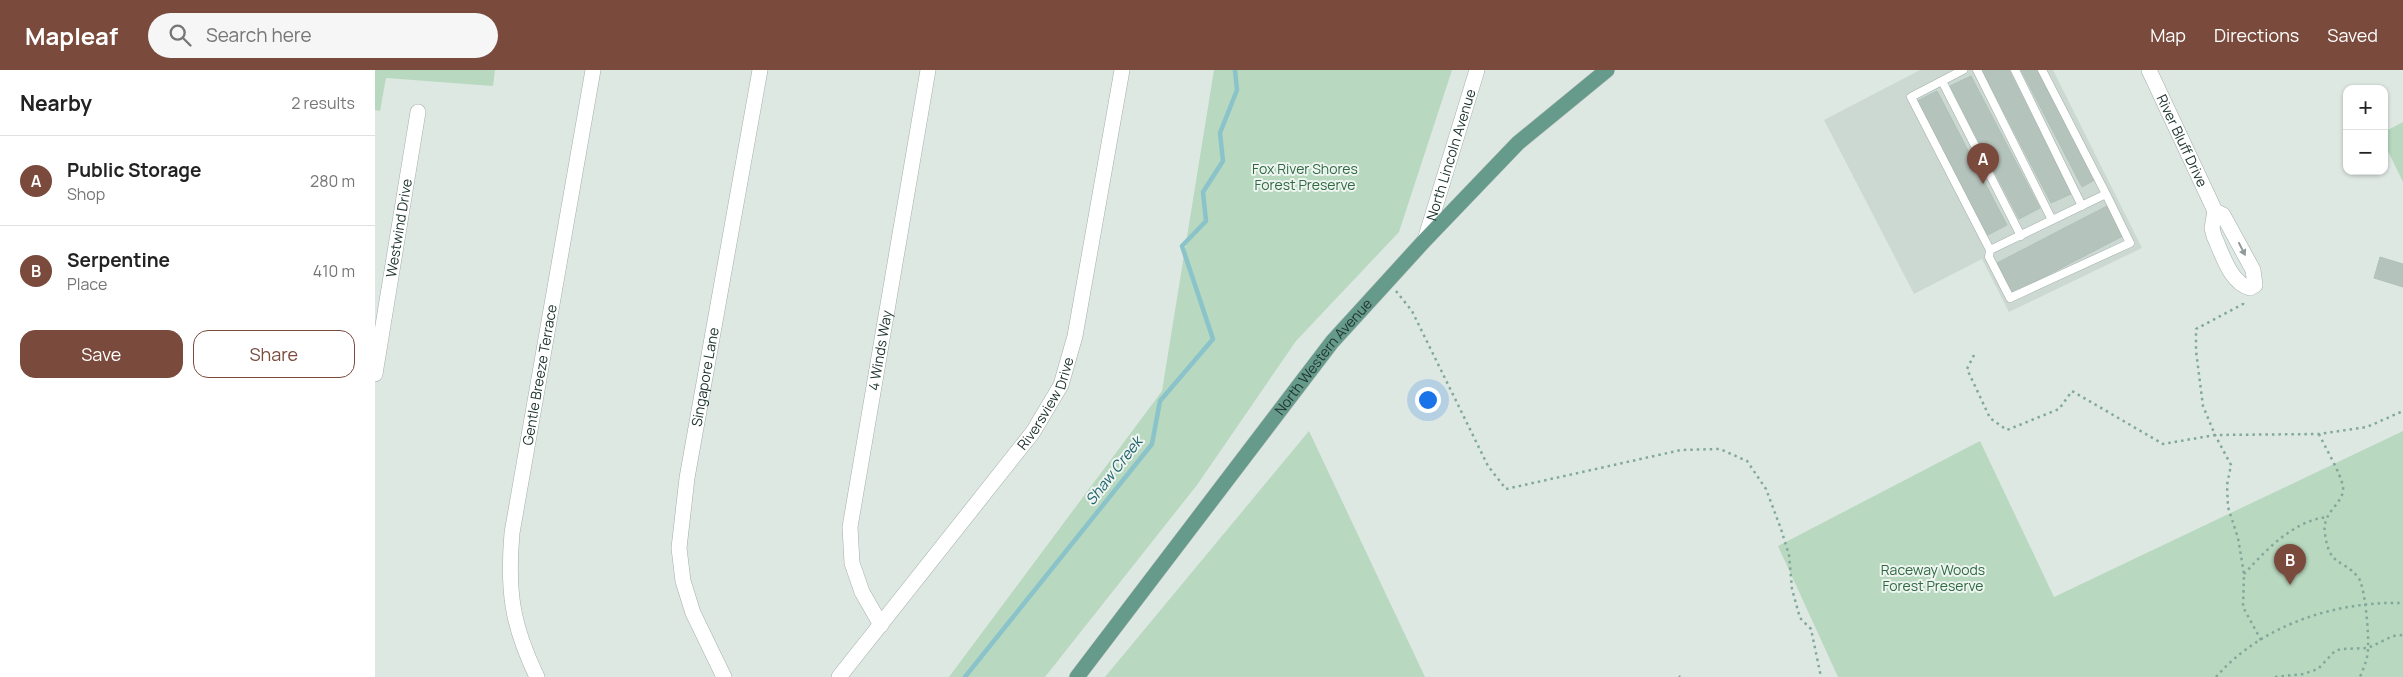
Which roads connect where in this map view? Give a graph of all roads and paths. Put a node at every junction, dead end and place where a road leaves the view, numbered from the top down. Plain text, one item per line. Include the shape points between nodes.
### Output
1 (593, 70) edge
2 (760, 70) edge
3 (927, 70) edge
4 (1122, 70) edge
5 (1477, 70) edge
6 (1607, 70) edge
7 (1963, 70) edge
8 (1977, 70) edge
9 (2015, 70) edge
10 (2042, 70) edge
11 (2149, 70) edge
12 (1942, 81) junction
13 (418, 112) dead end
14 (2106, 194) junction
15 (2081, 206) junction
16 (2051, 220) junction
17 (2021, 236) junction
18 (1425, 240) junction
19 (1990, 250) junction
20 (2242, 286) joint
21 (1396, 291) dead end
22 (1974, 355) dead end
23 (375, 374) edge
24 (2403, 411) edge
25 (2319, 434) junction
26 (2215, 435) junction
27 (2327, 517) junction
28 (2244, 574) junction
29 (2403, 603) edge
30 (2365, 604) junction
31 (881, 625) junction
32 (2403, 635) edge
33 (2261, 640) junction
34 (2368, 648) junction
35 (537, 677) edge
36 (724, 677) edge
37 (839, 677) edge
38 (1077, 677) edge
39 (1821, 677) edge
40 (2216, 677) edge
41 (2275, 677) edge
42 (2360, 677) edge

1 - 35 street, Gentle Breeze Terrace via 512,533 509,571 515,622
2 - 36 street, Singapore Lane via 687,478 679,548 683,581 693,613
3 - 31 street, 4 Winds Way via 850,527 852,563 862,592
4 - 31 street, Riversview Drive via 1075,336 1061,384 1033,432
5 - 18 street, North Lincoln Avenue
6 - 18 main road, North Western Avenue via 1518,143
7 - 12 lane
8 - 16 lane
9 - 15 lane
10 - 14 lane
11 - 20 street, River Bluff Drive via 2215,210 2223,215 2253,270 2255,285 2249,288
12 - 17 lane
12 - 19 lane via 1911,97
13 - 23 street, Westwind Drive
14 - 15 lane
14 - 19 lane via 2130,243 2010,298 1989,257
15 - 16 lane
16 - 17 lane
17 - 19 lane
18 - 38 main road, North Western Avenue via 1332,342
20 - 26 path via 2243,304 2195,329 2203,406
21 - 39 path via 1412,311 1487,466 1506,489 1681,450 1720,449 1747,461 1765,489 1781,529 1789,555 1792,589 1800,618 1811,629
22 - 26 path via 1967,369 1990,418 2007,430 2059,409 2073,391 2163,444
24 - 25 path via 2367,427
25 - 26 path
25 - 27 path via 2343,487 2342,497
26 - 28 path via 2231,465 2227,485 2228,507 2238,538
27 - 28 path via 2317,518 2283,536
27 - 30 path via 2324,533 2330,556 2359,578
28 - 33 path via 2243,607
29 - 30 path
30 - 33 path via 2311,616
30 - 34 path
31 - 37 street, Riversview Drive
32 - 34 path via 2393,636
33 - 40 path
34 - 41 path via 2341,649 2318,669
34 - 42 path

